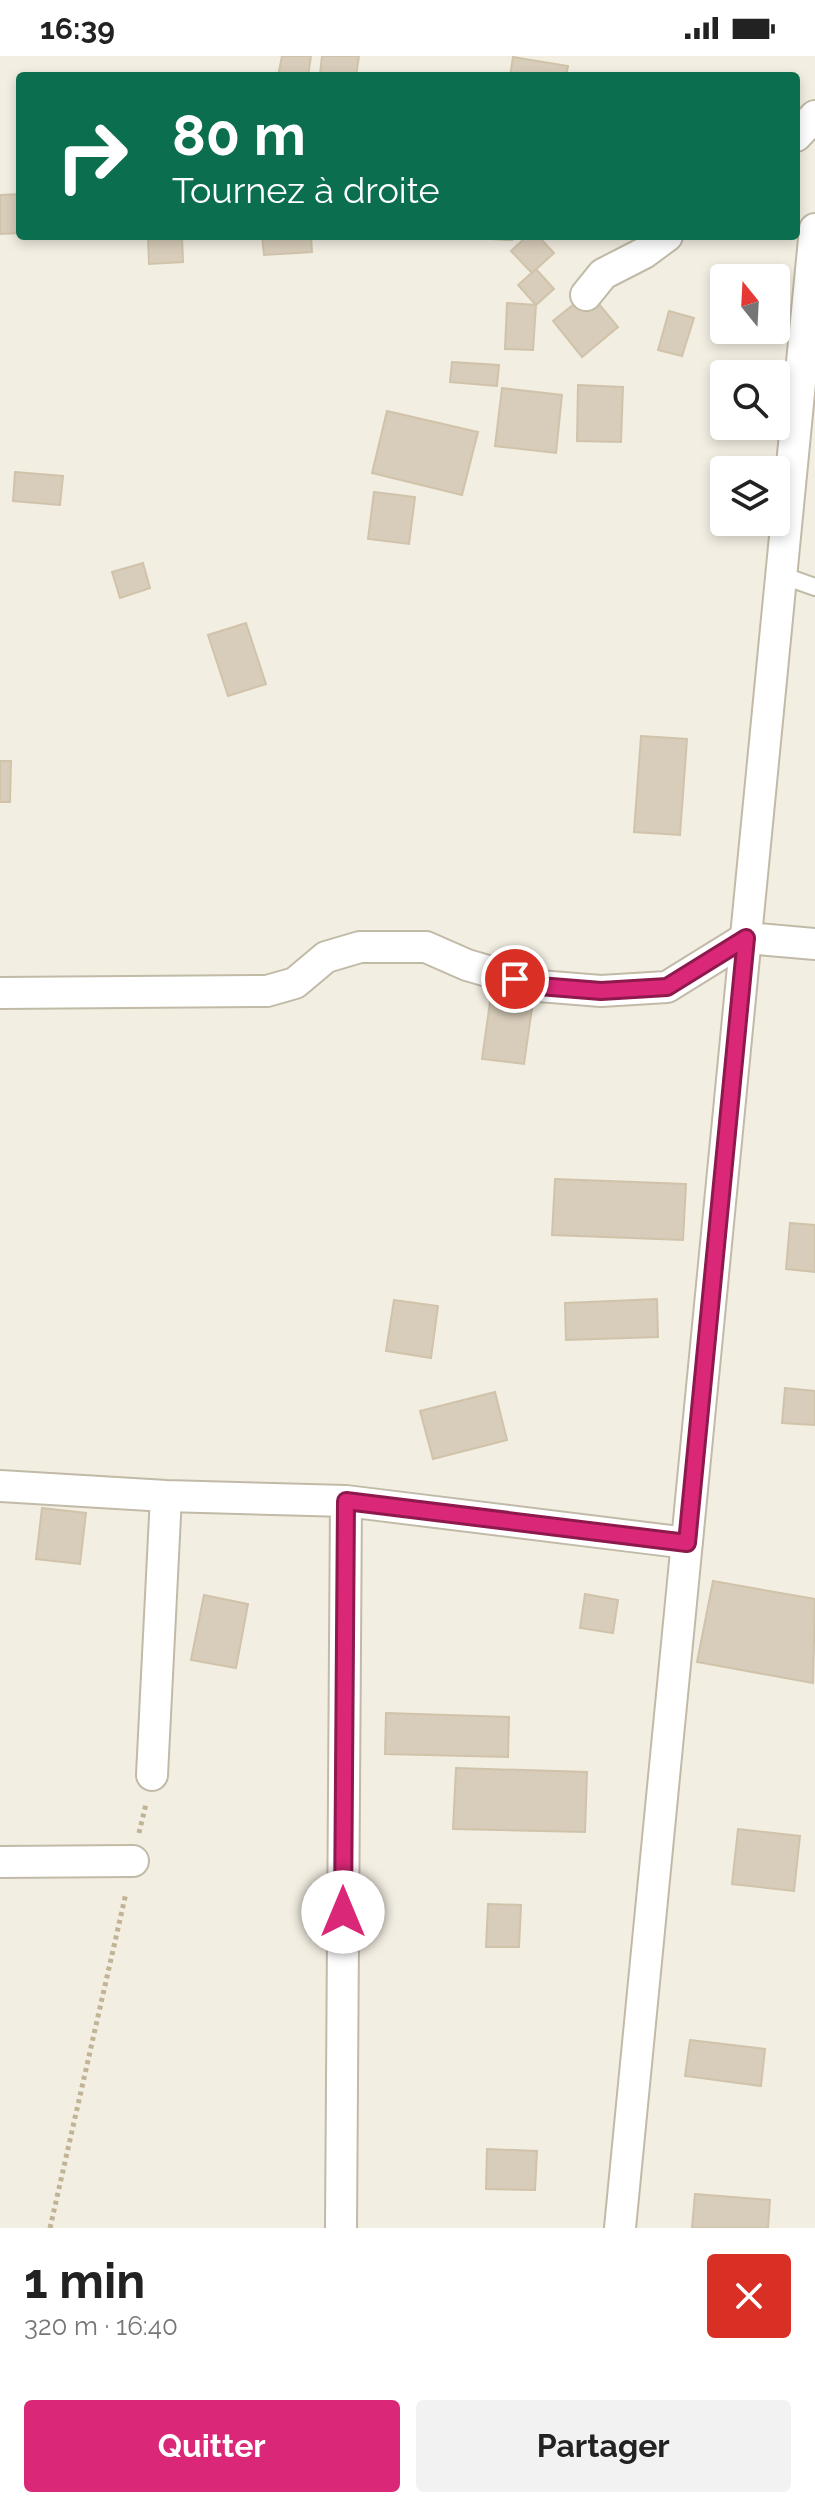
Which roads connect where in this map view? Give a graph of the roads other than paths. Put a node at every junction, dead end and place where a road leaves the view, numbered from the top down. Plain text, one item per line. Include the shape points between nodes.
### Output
1 (815, 116) edge
2 (800, 132) edge
3 (815, 229) edge
4 (662, 240) edge
5 (586, 295) dead end
6 (781, 575) junction
7 (815, 587) edge
8 (746, 938) junction
9 (815, 944) edge
10 (0, 993) edge
11 (0, 1486) edge
12 (166, 1496) junction
13 (346, 1501) junction
14 (687, 1543) junction
15 (152, 1775) road end
16 (133, 1861) road end
17 (0, 1862) edge
18 (341, 2228) edge
19 (620, 2228) edge

1 - 2 street
3 - 6 street
4 - 5 street via 603,274
6 - 7 lane
6 - 8 street
8 - 9 street
8 - 10 street via 667,987 601,991 539,986 426,947 360,947 326,957 295,983 267,991
8 - 14 street
11 - 12 street
12 - 13 street
12 - 15 street
13 - 14 street
13 - 18 street
14 - 19 street
16 - 17 street

